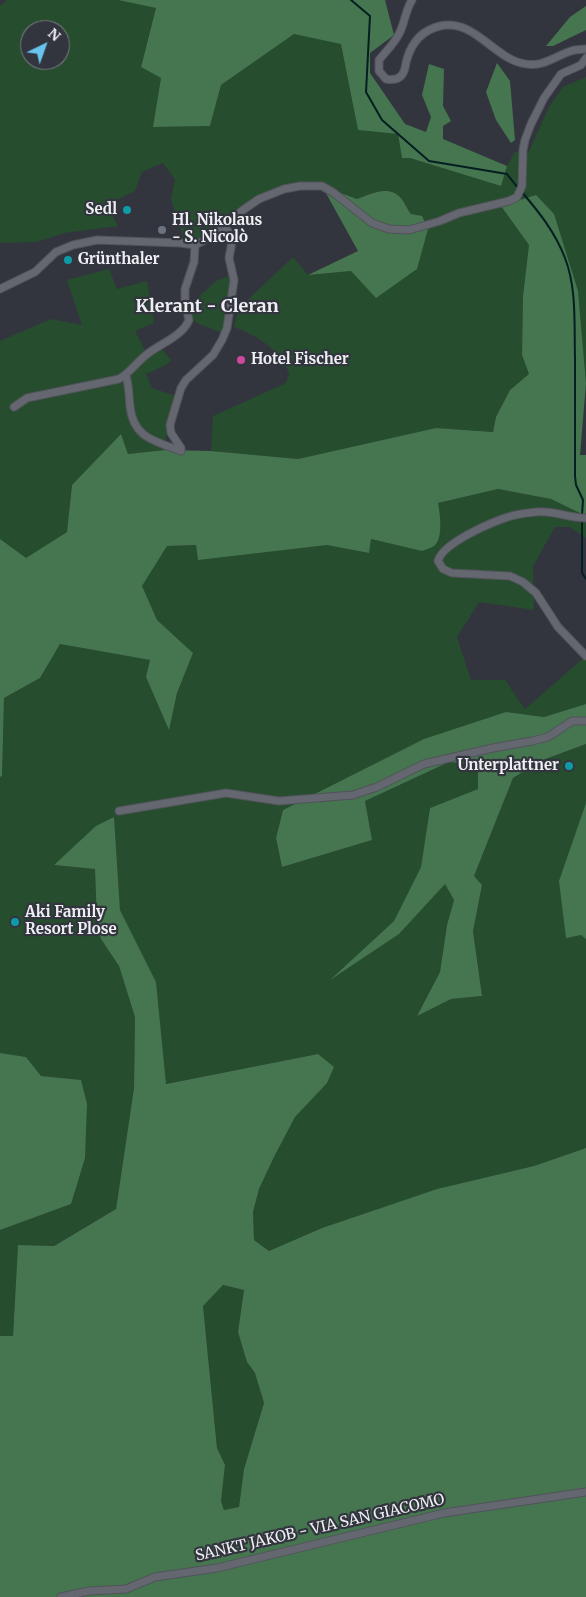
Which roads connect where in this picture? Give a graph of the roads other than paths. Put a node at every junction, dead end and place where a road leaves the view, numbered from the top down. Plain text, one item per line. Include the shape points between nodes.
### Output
1 (412, 0) edge
2 (586, 49) edge
3 (586, 58) edge
4 (224, 226) junction
5 (195, 245) junction
6 (0, 290) edge
7 (126, 376) junction
8 (14, 407) dead end
9 (586, 518) edge
10 (586, 656) edge
11 (586, 721) edge
12 (119, 811) dead end
13 (586, 1492) edge
14 (61, 1597) edge

1 - 2 street via 398,38 379,60 379,71 386,79 401,76 416,41 424,33 442,25 465,28 507,58 530,65 542,64 573,50
3 - 4 street via 581,65 556,79 544,98 523,150 521,190 509,201 458,213 409,230 389,229 372,223 322,186 300,186 259,199
4 - 5 street
4 - 7 street via 232,242 229,258 234,280 227,328 213,355 181,388 170,425 181,451 152,439 136,428 131,417
5 - 6 street via 97,240 74,244 56,252 36,272
5 - 7 street via 194,262 185,289 189,323 148,353
7 - 8 street via 27,398
9 - 10 street via 551,512 503,518 450,545 438,560 443,569 452,573 510,576 523,582 536,594 558,627
11 - 12 street via 572,721 548,737 424,764 353,795 278,801 226,794
13 - 14 street, SANKT JAKOB - VIA SAN GIACOMO via 444,1513 218,1568 155,1577 126,1589 90,1590

